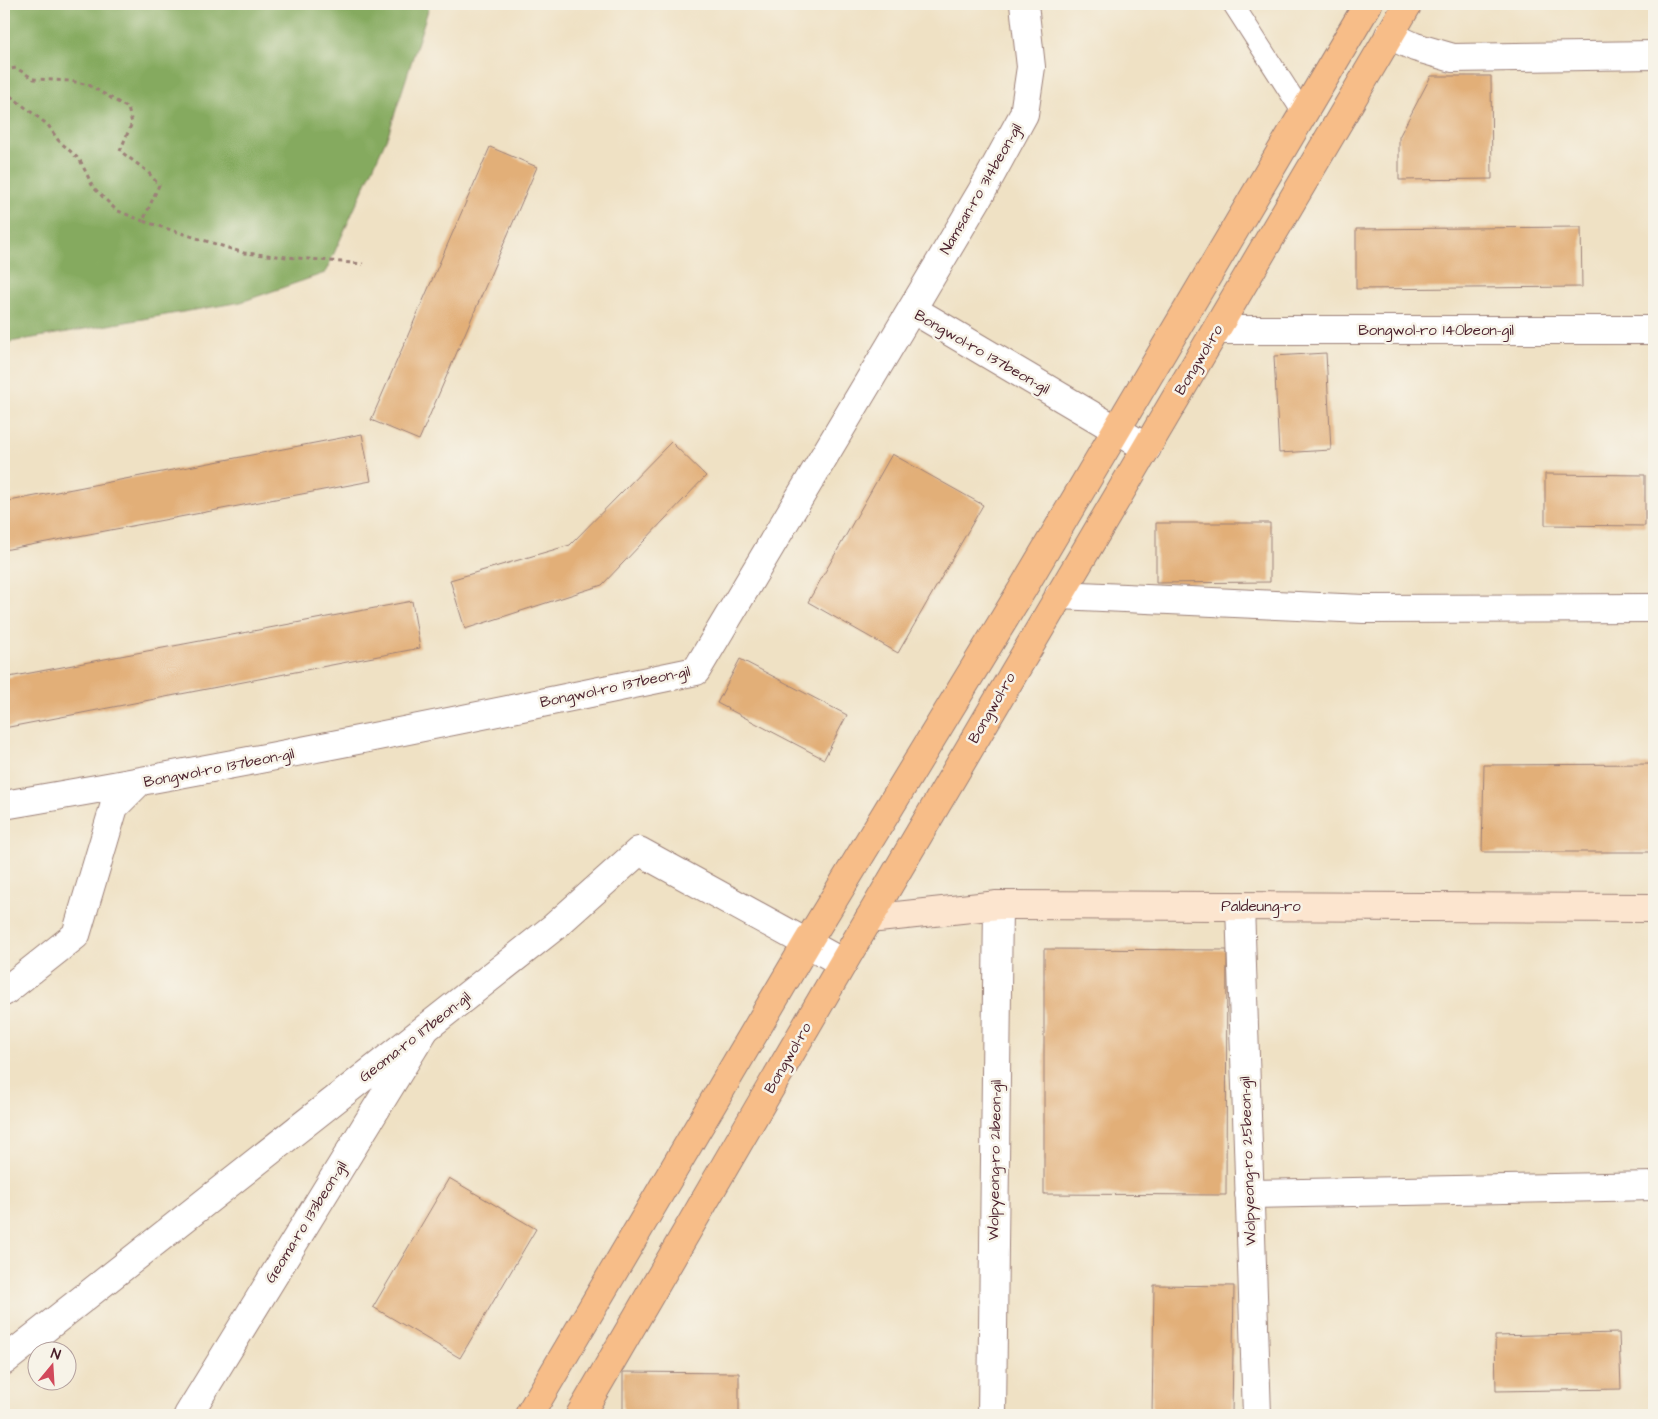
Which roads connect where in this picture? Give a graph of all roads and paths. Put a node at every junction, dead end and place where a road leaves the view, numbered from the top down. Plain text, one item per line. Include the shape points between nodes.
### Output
1 (1024, 4) edge
2 (1233, 4) edge
3 (1368, 4) edge
4 (1408, 4) edge
5 (1389, 35) junction
6 (1654, 55) edge
7 (4, 70) edge
8 (4, 91) edge
9 (1303, 113) junction
10 (143, 221) junction
11 (363, 264) dead end
12 (912, 309) junction
13 (1217, 330) junction
14 (1654, 330) edge
15 (1116, 431) junction
16 (1147, 448) junction
17 (1059, 595) junction
18 (1654, 608) edge
19 (139, 782) junction
20 (4, 804) edge
21 (998, 905) junction
22 (1240, 906) junction
23 (1654, 908) edge
24 (869, 919) junction
25 (807, 943) junction
26 (842, 963) junction
27 (4, 992) edge
28 (424, 1029) junction
29 (1654, 1186) edge
30 (1249, 1194) junction
31 (4, 1361) edge
32 (188, 1415) edge
33 (529, 1415) edge
34 (580, 1415) edge
35 (992, 1415) edge
36 (1258, 1415) edge

1 - 12 street, Namsan-ro 314beon-gil via 1031,67 1024,114
2 - 9 lane
3 - 9 main road
4 - 5 main road, Bongwol-ro
5 - 6 street via 1453,58
5 - 13 main road, Bongwol-ro
7 - 10 path via 16,68 34,79 71,80 89,85 128,108 132,123 120,151 148,171 159,185
8 - 10 path via 48,125 58,140 80,160 93,186 116,210
9 - 15 main road
10 - 11 path via 244,253
12 - 15 street, Bongwol-ro 137beon-gil
12 - 19 street, Bongwol-ro 137beon-gil via 696,671 448,723
13 - 14 street, Bongwol-ro 140beon-gil
13 - 16 main road, Bongwol-ro
15 - 16 street, Bongwol-ro 137beon-gil
15 - 25 main road
16 - 17 main road, Bongwol-ro
17 - 18 street via 1364,609
17 - 24 main road, Bongwol-ro
19 - 20 street
19 - 27 street, Bongwol-ro 137beon-gil via 114,807 76,935
21 - 22 main road, Paldeung-ro
21 - 24 main road, Paldeung-ro
21 - 35 street, Wolpyeong-ro 21beon-gil
22 - 23 main road, Paldeung-ro
22 - 30 street, Wolpyeong-ro 25beon-gil
24 - 26 main road, Bongwol-ro
25 - 26 street, Geoma-ro 117beon-gil
25 - 28 street, Geoma-ro 117beon-gil via 639,851 554,927
25 - 33 main road
26 - 34 main road, Bongwol-ro
28 - 31 street, Geoma-ro 117beon-gil
28 - 32 street, Geoma-ro 133beon-gil
29 - 30 street
30 - 36 street, Wolpyeong-ro 25beon-gil

